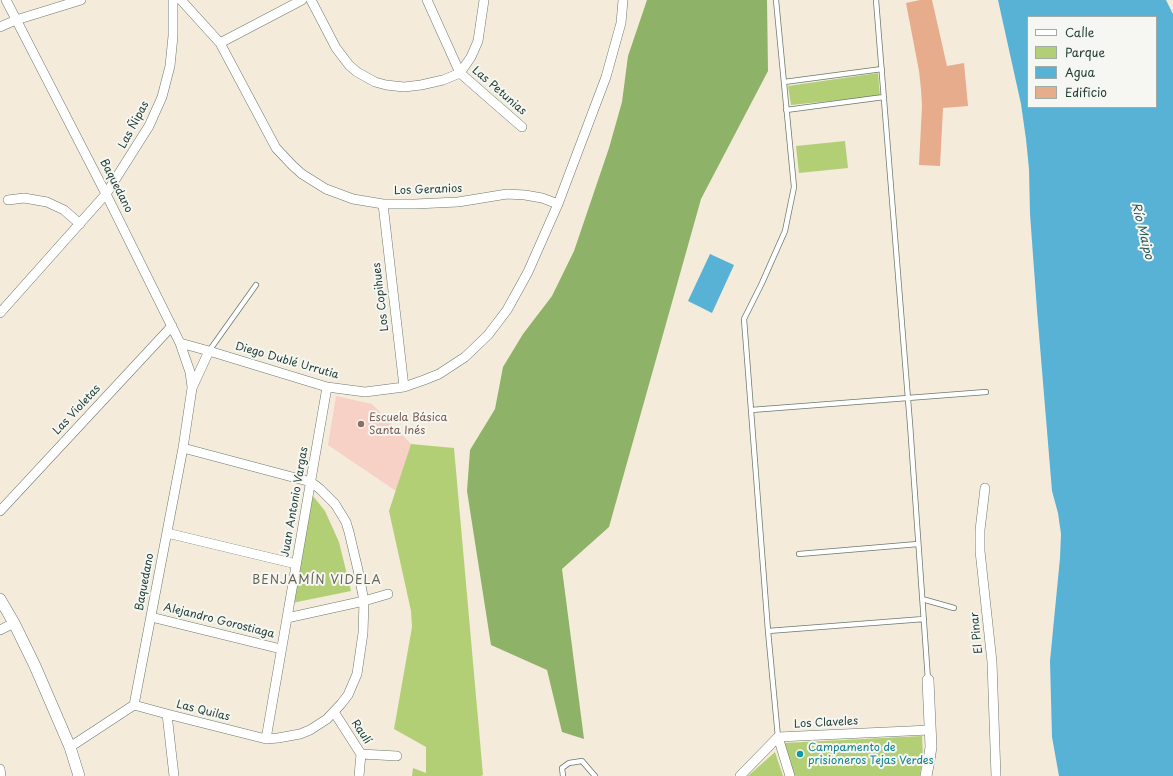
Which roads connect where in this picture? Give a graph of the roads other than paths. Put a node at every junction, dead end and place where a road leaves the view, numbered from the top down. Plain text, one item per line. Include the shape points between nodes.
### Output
1 (6, 0) edge
2 (81, 0) edge
3 (173, 0) edge
4 (181, 0) edge
5 (302, 0) edge
6 (311, 0) edge
7 (427, 0) edge
8 (484, 0) edge
9 (623, 0) edge
10 (776, 0) edge
11 (876, 0) edge
12 (16, 20) junction
13 (0, 27) edge
14 (220, 42) junction
15 (882, 69) junction
16 (460, 73) junction
17 (784, 82) junction
18 (884, 97) junction
19 (786, 110) junction
20 (522, 127) dead end
21 (106, 194) junction
22 (8, 200) dead end
23 (382, 204) junction
24 (558, 204) junction
25 (80, 224) junction
26 (256, 285) dead end
27 (0, 313) edge
28 (172, 326) junction
29 (180, 343) junction
30 (209, 351) junction
31 (327, 387) junction
32 (404, 387) junction
33 (192, 388) junction
34 (986, 392) dead end
35 (908, 398) junction
36 (751, 410) junction
37 (183, 448) junction
38 (311, 482) junction
39 (985, 488) dead end
40 (0, 511) edge
41 (167, 533) junction
42 (918, 544) junction
43 (799, 554) dead end
44 (296, 564) junction
45 (388, 594) dead end
46 (0, 599) edge
47 (922, 599) junction
48 (364, 601) junction
49 (954, 608) dead end
50 (151, 617) junction
51 (287, 618) junction
52 (924, 619) junction
53 (14, 623) junction
54 (0, 630) edge
55 (768, 631) junction
56 (281, 650) junction
57 (928, 680) joint
58 (134, 705) junction
59 (334, 712) junction
60 (167, 714) junction
61 (930, 730) junction
62 (778, 737) junction
63 (266, 739) junction
64 (70, 747) junction
65 (361, 754) junction
66 (397, 756) dead end
67 (0, 769) edge
68 (1, 776) edge
69 (79, 776) edge
70 (174, 776) edge
71 (359, 776) edge
72 (562, 776) edge
73 (595, 776) edge
74 (740, 776) edge
75 (790, 776) edge
76 (926, 776) edge
77 (996, 776) edge

1 - 12 street, Baquedano
2 - 12 street
3 - 21 street, Las Ñipas via 172,50 162,97 149,126
4 - 14 street, Los Geranios
5 - 14 street
6 - 16 street via 342,57 366,78 386,85 404,87 443,80
7 - 16 street
8 - 16 street via 478,41 471,58
9 - 24 street via 621,23 606,77
10 - 17 lane
11 - 15 lane
12 - 13 street
12 - 21 street, Baquedano
14 - 23 street, Los Geranios via 276,148 293,166 313,182 339,195
15 - 17 lane
15 - 18 lane
16 - 20 street, Las Petunias
17 - 19 lane
18 - 19 lane
18 - 35 lane
19 - 36 lane via 794,187 785,231 744,319
21 - 25 street, Las Ñipas
21 - 28 street, Baquedano
22 - 25 street via 24,198 47,202 64,210
23 - 24 street, Los Geranios via 458,202 507,194 525,194
23 - 32 street, Los Copihues
24 - 32 street, Diego Dublé Urrutia via 528,272 507,310 488,336 452,366
25 - 27 street, Las Ñipas
26 - 30 lane
28 - 29 street, Baquedano
28 - 40 street, Las Violetas
29 - 30 street, Diego Dublé Urrutia
29 - 33 street, Baquedano via 190,372
30 - 31 street, Diego Dublé Urrutia
30 - 33 street, Baquedano
31 - 32 street, Diego Dublé Urrutia via 365,392
31 - 38 street, Juan Antonio Vargas
33 - 37 street, Baquedano
34 - 35 lane
35 - 36 lane
35 - 42 lane
36 - 55 lane
37 - 38 street
37 - 41 street, Baquedano
38 - 44 street, Juan Antonio Vargas
38 - 48 street, Las Quilas via 335,504 346,522
39 - 77 street, El Pinar via 980,523 980,551 992,662
41 - 44 street
41 - 50 street, Baquedano
42 - 43 lane
42 - 47 lane
44 - 51 street, Juan Antonio Vargas
45 - 48 street
46 - 53 street
47 - 49 lane
47 - 52 lane
48 - 51 street
48 - 59 street, Las Quilas via 363,633 356,674 348,695
50 - 56 street, Alejandro Gorostiaga
50 - 58 street, Baquedano
51 - 56 street, Juan Antonio Vargas
52 - 55 lane
52 - 57 lane
53 - 54 street
53 - 64 street
55 - 62 lane
56 - 63 street, Juan Antonio Vargas
57 - 61 street
58 - 60 street, Las Quilas
58 - 64 street
59 - 63 street, Las Quilas via 320,724 300,734
59 - 65 street, Raulí
60 - 63 street, Las Quilas
60 - 70 street
61 - 62 street, Los Claveles
61 - 76 street via 931,747
62 - 74 street
62 - 75 street
64 - 69 street
65 - 66 street, Raulí
65 - 71 street
67 - 68 street
72 - 73 lane via 562,768 569,763 582,761

